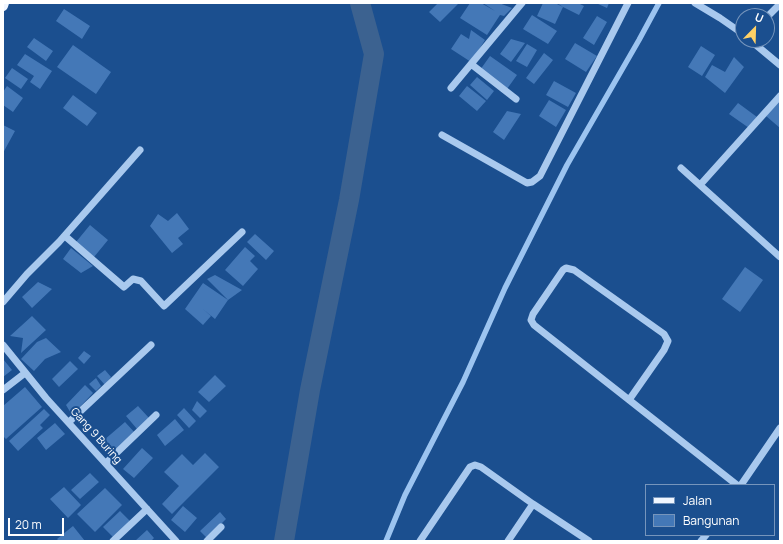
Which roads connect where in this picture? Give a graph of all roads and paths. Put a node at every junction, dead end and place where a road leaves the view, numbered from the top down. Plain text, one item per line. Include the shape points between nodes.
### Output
1 (522, 3) edge
2 (628, 3) edge
3 (695, 3) edge
4 (735, 28) edge
5 (760, 48) edge
6 (471, 64) junction
7 (780, 65) edge
8 (451, 88) dead end
9 (780, 96) edge
10 (516, 99) dead end
11 (442, 135) dead end
12 (140, 150) dead end
13 (681, 168) dead end
14 (700, 185) junction
15 (242, 232) dead end
16 (65, 236) junction
17 (780, 257) edge
18 (3, 302) edge
19 (3, 345) edge
20 (151, 345) dead end
21 (24, 373) junction
22 (3, 390) edge
23 (629, 400) junction
24 (156, 415) dead end
25 (69, 422) junction
26 (780, 428) edge
27 (106, 463) junction
28 (736, 484) edge
29 (742, 484) edge
30 (533, 504) junction
31 (147, 509) junction
32 (221, 526) dead end
33 (113, 541) edge
34 (176, 541) edge
35 (207, 541) edge
36 (420, 541) edge
37 (508, 541) edge
38 (589, 541) edge

1 - 6 street
2 - 11 street via 540,176 532,182 527,183
3 - 4 street
5 - 7 street
6 - 8 street
6 - 10 street
9 - 14 street
12 - 16 street
13 - 14 street
14 - 17 street
15 - 16 street via 164,306 141,281 133,279 124,288
16 - 18 street
19 - 21 street, Gang 9 Buring
20 - 25 street
21 - 22 street
21 - 25 street, Gang 9 Buring
23 - 23 street via 668,341 664,334 574,270 566,268 531,320
23 - 28 street
24 - 27 street
25 - 27 street, Gang 9 Buring
26 - 29 street
27 - 31 street, Gang 9 Buring
30 - 36 street via 475,465 470,467
30 - 37 street
30 - 38 street
31 - 33 street
31 - 34 street, Gang 9 Buring
32 - 35 street

